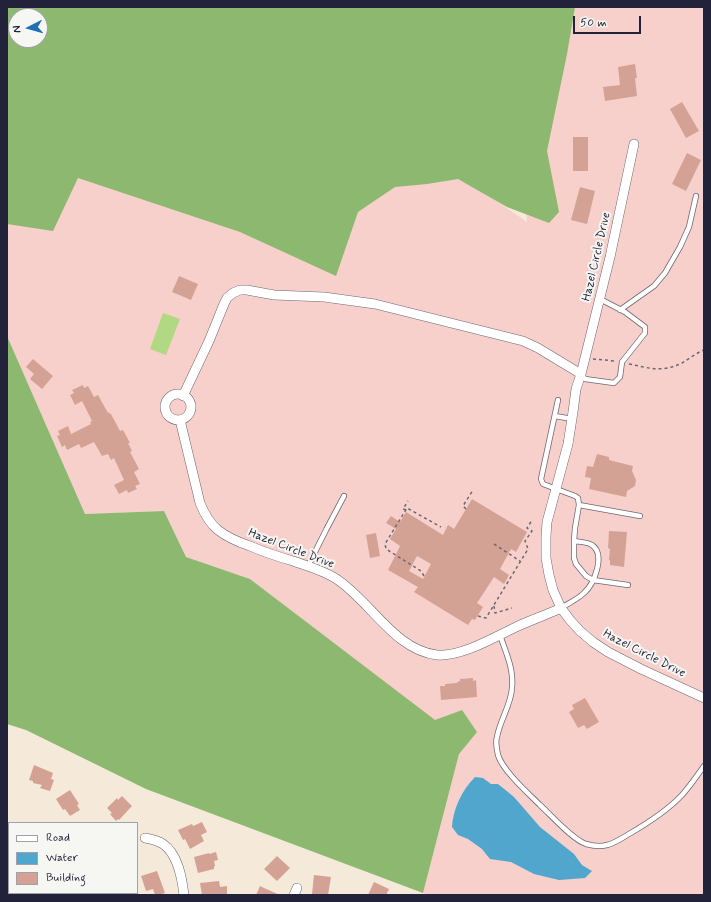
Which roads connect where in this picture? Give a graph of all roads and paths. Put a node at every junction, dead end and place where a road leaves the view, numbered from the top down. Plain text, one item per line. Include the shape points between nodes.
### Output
1 (634, 144) dead end
2 (696, 196) dead end
3 (600, 299) junction
4 (620, 310) junction
5 (704, 350) edge
6 (585, 358) junction
7 (622, 362) junction
8 (581, 374) junction
9 (183, 396) junction
10 (558, 400) dead end
11 (555, 416) junction
12 (180, 420) junction
13 (572, 420) junction
14 (556, 489) junction
15 (473, 490) dead end
16 (344, 496) dead end
17 (408, 501) dead end
18 (579, 505) junction
19 (466, 509) dead end
20 (406, 510) junction
21 (640, 516) dead end
22 (532, 520) dead end
23 (441, 527) dead end
24 (574, 541) junction
25 (494, 544) dead end
26 (520, 561) junction
27 (308, 566) junction
28 (424, 576) dead end
29 (593, 580) junction
30 (628, 585) dead end
31 (494, 606) junction
32 (512, 608) dead end
33 (561, 608) junction
34 (478, 616) dead end
35 (500, 635) junction
36 (704, 698) edge
37 (704, 766) edge
38 (145, 838) dead end
39 (184, 895) edge

1 - 3 street, Hazel Circle Drive
2 - 4 lane via 689,227 665,273 654,286
3 - 4 lane
3 - 6 street, Hazel Circle Drive
4 - 7 lane via 645,327 645,333
5 - 7 path via 670,368 655,369
6 - 7 path
6 - 8 street, Hazel Circle Drive
7 - 8 lane via 620,377 614,383 585,380
8 - 9 street via 523,341 396,309 375,304 240,290 227,298
8 - 13 street, Hazel Circle Drive
9 - 12 street via 189,401 190,409 187,416
9 - 12 street via 172,395 165,404 168,416
10 - 11 lane
11 - 13 lane
11 - 14 lane via 541,479 543,484
12 - 27 street, Hazel Circle Drive via 200,502 209,521 232,540
13 - 14 street, Hazel Circle Drive
14 - 18 lane via 578,498
14 - 33 street, Hazel Circle Drive via 547,522 546,558 553,590
15 - 19 path via 463,506
16 - 27 lane
17 - 20 path via 403,508
18 - 21 lane
18 - 24 lane
20 - 23 path via 407,508
20 - 28 path via 385,544 386,549 421,571
22 - 26 path via 527,528 532,531 525,541 528,549
24 - 29 lane via 576,564
24 - 29 lane via 588,543 598,552 598,569
25 - 26 path
26 - 31 path
27 - 35 street, Hazel Circle Drive via 335,578 400,639 423,651 445,655 456,653
29 - 30 lane
29 - 33 lane via 584,594
31 - 32 path via 495,613
31 - 34 path via 486,618
33 - 35 street, Hazel Circle Drive
33 - 36 street, Hazel Circle Drive via 580,630 608,652
35 - 37 lane via 513,677 510,701 496,738 498,755 508,773 577,839 593,846 615,842 671,806
38 - 39 street via 163,844 174,856

